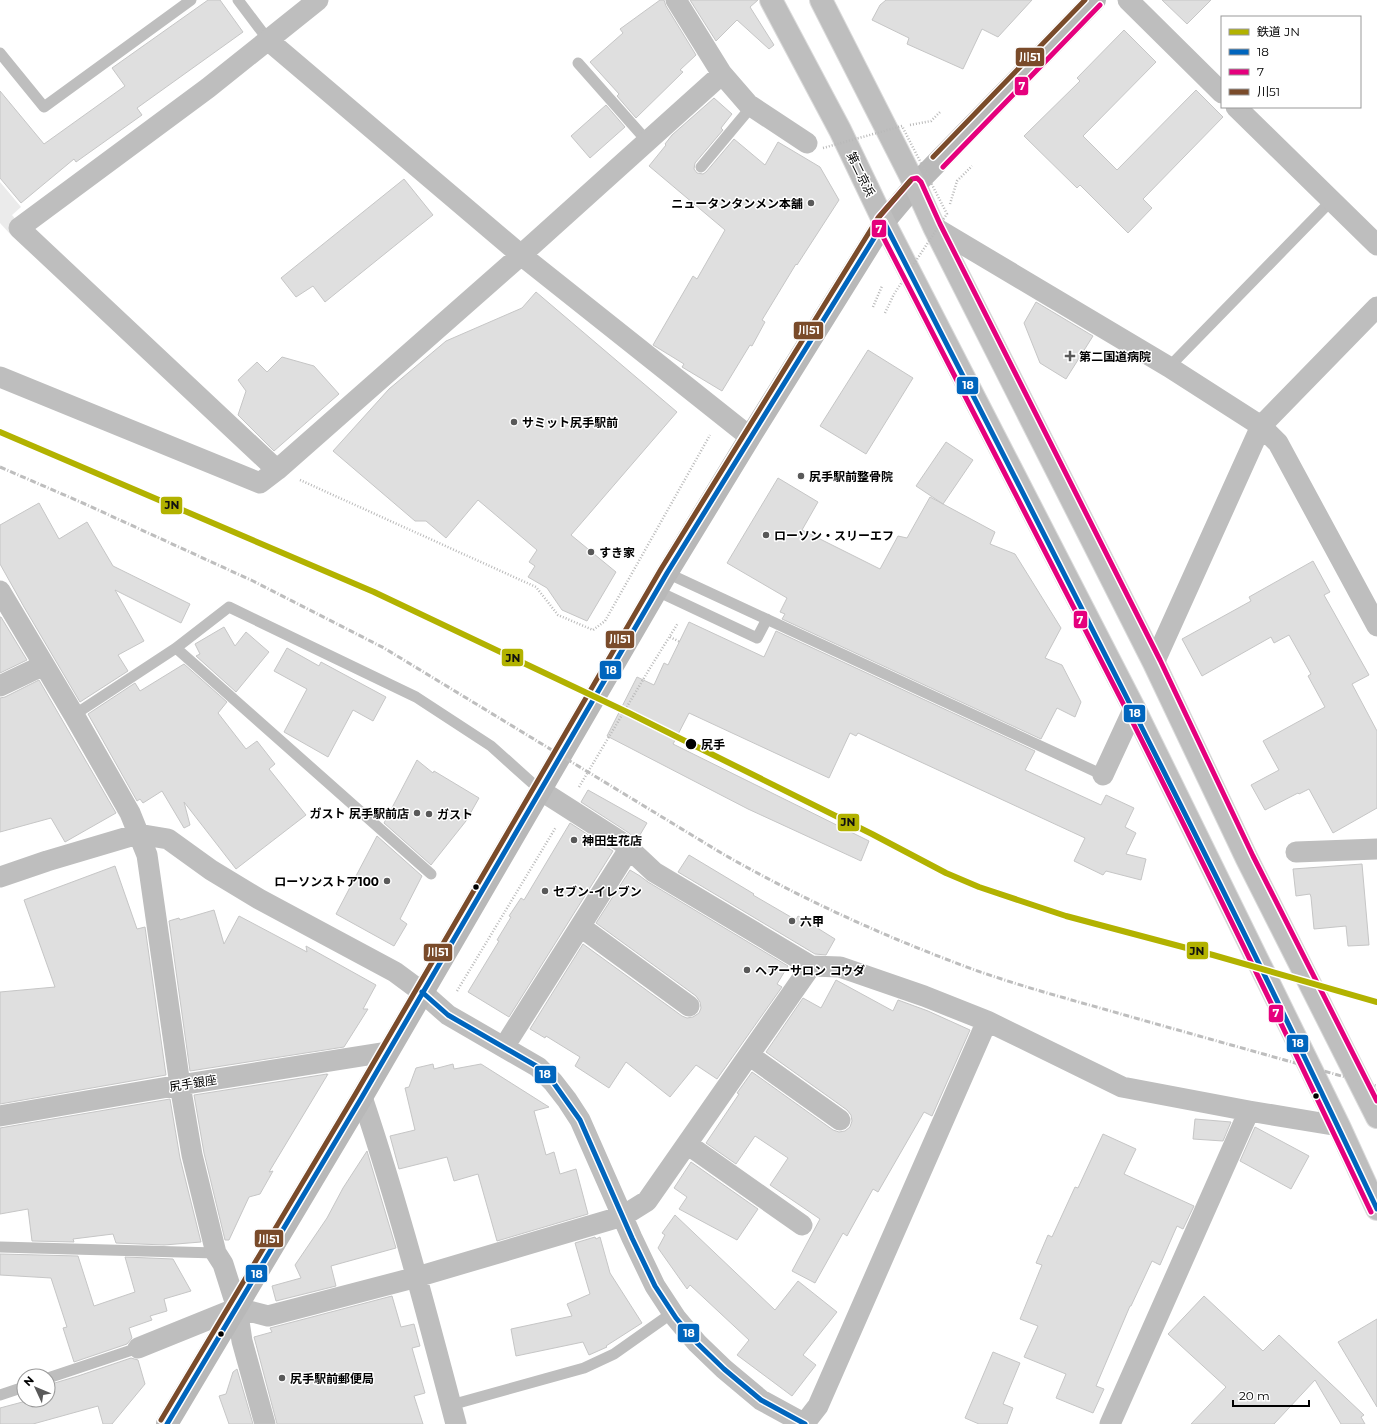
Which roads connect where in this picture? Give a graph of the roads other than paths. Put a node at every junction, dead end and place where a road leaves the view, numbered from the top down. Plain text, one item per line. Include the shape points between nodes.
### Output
1 (191, 0) edge
2 (238, 0) edge
3 (318, 0) edge
4 (676, 0) edge
5 (771, 0) edge
6 (821, 0) edge
7 (1095, 0) edge
8 (1128, 0) edge
9 (269, 40) junction
10 (0, 53) edge
11 (578, 63) dead end
12 (722, 74) junction
13 (1221, 92) edge
14 (752, 106) junction
15 (1237, 108) edge
16 (647, 141) junction
17 (815, 146) road end
18 (700, 167) dead end
19 (915, 185) junction
20 (1332, 200) junction
21 (941, 221) junction
22 (884, 222) junction
23 (1377, 245) edge
24 (521, 256) junction
25 (1377, 307) edge
26 (1169, 367) junction
27 (0, 377) edge
28 (1261, 426) junction
29 (750, 437) junction
30 (277, 470) junction
31 (662, 582) junction
32 (0, 591) edge
33 (767, 619) junction
34 (1377, 626) edge
35 (176, 648) junction
36 (1154, 663) junction
37 (44, 665) junction
38 (0, 686) edge
39 (1134, 708) junction
40 (74, 715) junction
41 (1103, 776) joint
42 (540, 790) junction
43 (138, 834) junction
44 (629, 849) junction
45 (1377, 849) edge
46 (1296, 852) dead end
47 (431, 874) dead end
48 (0, 877) edge
49 (581, 927) junction
50 (811, 966) junction
51 (422, 992) junction
52 (688, 1006) dead end
53 (986, 1021) junction
54 (504, 1047) junction
55 (387, 1052) junction
56 (749, 1056) junction
57 (180, 1085) junction
58 (362, 1097) junction
59 (1249, 1111) junction
60 (0, 1116) edge
61 (1377, 1117) edge
62 (840, 1120) dead end
63 (1339, 1126) junction
64 (687, 1144) junction
65 (1377, 1209) edge
66 (622, 1216) junction
67 (802, 1225) dead end
68 (0, 1247) edge
69 (216, 1253) junction
70 (417, 1278) junction
71 (237, 1308) junction
72 (672, 1313) junction
73 (138, 1348) joint
74 (56, 1375) edge
75 (16, 1390) edge
76 (0, 1395) edge
77 (453, 1414) edge
78 (167, 1424) edge
79 (265, 1424) edge
80 (804, 1424) edge
81 (1110, 1424) edge

1 - 10 lane via 44,107
2 - 9 lane
3 - 9 street
4 - 12 street
5 - 22 highway, 第二京浜 via 840,130
6 - 19 highway
7 - 19 main road
8 - 13 street
9 - 24 street
9 - 30 street via 19,228
11 - 16 lane
12 - 14 street
12 - 16 street
14 - 17 street
14 - 18 lane
15 - 20 street
16 - 24 street
19 - 21 highway
19 - 22 main road
20 - 23 street
20 - 26 lane
21 - 26 street
21 - 36 highway
22 - 29 main road
22 - 39 highway, 第二京浜
24 - 29 street
24 - 30 street
25 - 28 street
26 - 28 street
27 - 30 street via 260,482
28 - 34 street via 1278,442
28 - 36 street
29 - 31 main road
31 - 33 lane
31 - 33 lane via 757,638
31 - 42 main road
32 - 37 street
33 - 41 lane
35 - 40 lane
35 - 42 lane via 229,608 416,697 491,746
35 - 47 lane
36 - 61 highway via 1247,859
37 - 38 street
37 - 40 street
39 - 41 street
39 - 63 highway, 第二京浜
40 - 43 street via 130,813
42 - 44 street
42 - 51 main road
43 - 48 street
43 - 51 street via 168,839 211,870 259,899 395,972
43 - 57 street via 147,855
44 - 49 street
44 - 50 street via 654,872
45 - 46 street
49 - 52 street
49 - 54 street
50 - 53 street via 840,967
50 - 56 street
51 - 54 street via 448,1015
51 - 55 main road
53 - 59 street via 1122,1087
53 - 80 street via 818,1406
54 - 66 street via 538,1067 567,1100 580,1120
55 - 57 street, 尻手銀座
55 - 58 main road
56 - 62 street
56 - 64 street
57 - 60 street, 尻手銀座
57 - 69 street via 192,1155
58 - 70 street
58 - 71 main road
59 - 63 street
59 - 81 street
63 - 65 highway, 第二京浜
64 - 66 street via 647,1201
64 - 67 street
66 - 70 street
66 - 72 street via 655,1286
68 - 69 lane
69 - 71 street via 223,1264
70 - 71 street via 268,1316
70 - 77 street
71 - 73 street
71 - 78 main road
71 - 79 street via 242,1341
72 - 77 lane via 614,1354 584,1368
72 - 80 street via 696,1343 724,1369 761,1400
73 - 74 lane
75 - 76 lane

